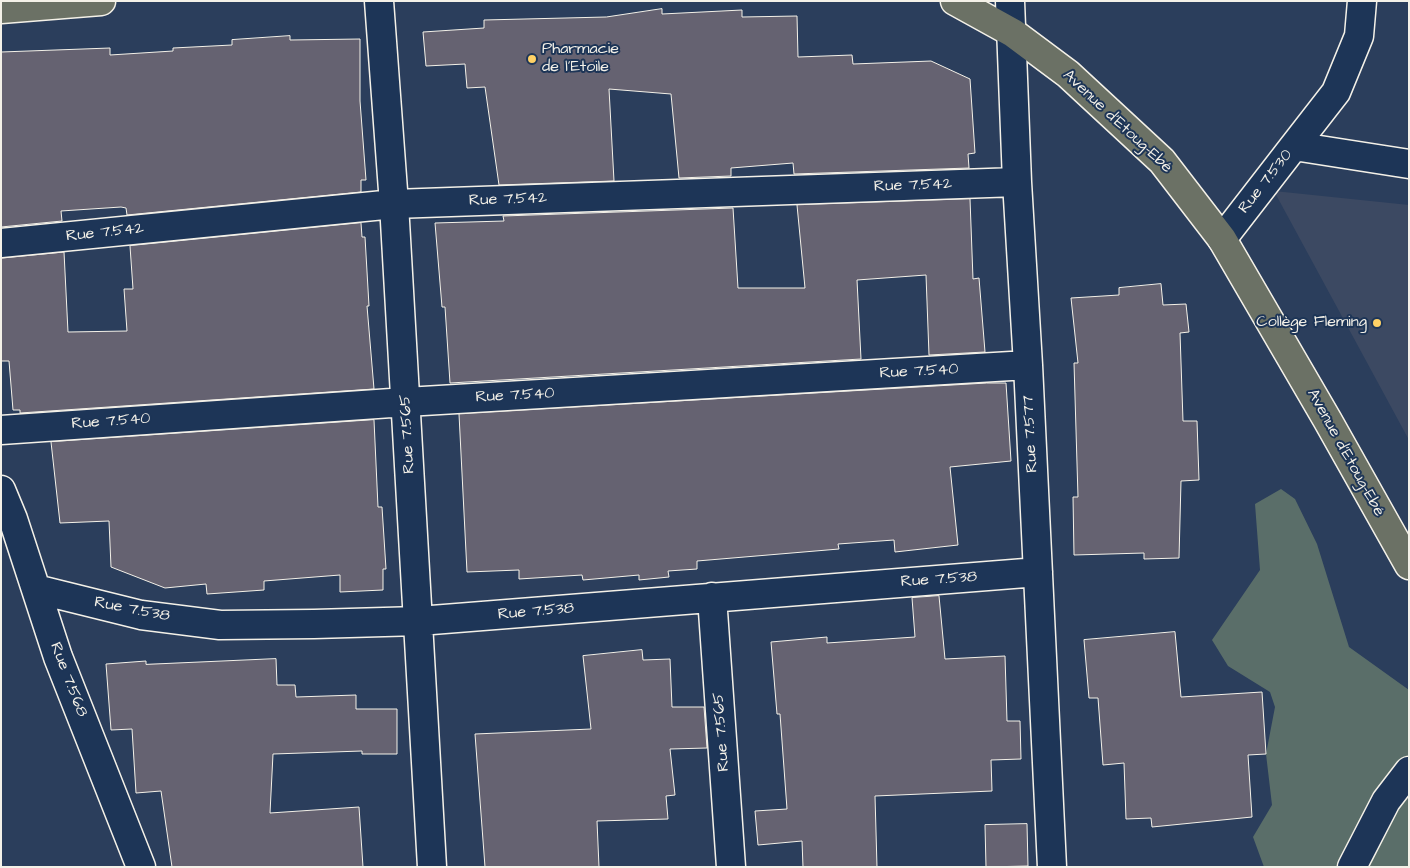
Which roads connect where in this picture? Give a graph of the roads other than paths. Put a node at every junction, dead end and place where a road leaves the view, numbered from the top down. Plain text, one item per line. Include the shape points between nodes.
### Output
1 (101, 1) edge
2 (379, 1) edge
3 (955, 1) edge
4 (1010, 1) edge
5 (1362, 1) edge
6 (1, 9) edge
7 (1013, 33) junction
8 (1294, 146) junction
9 (1409, 164) edge
10 (1017, 182) junction
11 (394, 204) junction
12 (1222, 239) junction
13 (1, 243) edge
14 (1028, 365) junction
15 (406, 402) junction
16 (1, 430) edge
17 (1, 490) edge
18 (1409, 565) edge
19 (1038, 572) junction
20 (36, 589) junction
21 (712, 597) junction
22 (419, 621) junction
23 (1409, 771) edge
24 (141, 867) edge
25 (432, 867) edge
26 (731, 867) edge
27 (1052, 867) edge
28 (1352, 867) edge

1 - 6 main road
2 - 11 street, Rue 7.565
3 - 7 main road, Avenue d'Etoug-Ebé
4 - 7 street, Rue 7.577
5 - 8 street via 1359,36 1336,92
7 - 10 street, Rue 7.577
7 - 12 main road, Avenue d'Etoug-Ebé via 1068,74 1162,161
8 - 9 street, Rue 7.530
8 - 12 street, Rue 7.530
10 - 11 street, Rue 7.542
10 - 14 street, Rue 7.577
11 - 13 street, Rue 7.542
11 - 15 street, Rue 7.565
12 - 18 main road, Avenue d'Etoug-Ebé
14 - 15 street, Rue 7.540
14 - 19 street, Rue 7.577
15 - 16 street, Rue 7.540
15 - 22 street, Rue 7.565
17 - 20 street, Rue 7.568
19 - 21 street, Rue 7.538
19 - 27 street, Rue 7.577
20 - 22 street, Rue 7.538 via 141,615 220,625
20 - 24 street, Rue 7.568 via 58,657
21 - 22 street, Rue 7.538
21 - 26 street, Rue 7.565
22 - 25 street, Rue 7.565
23 - 28 street via 1386,801

